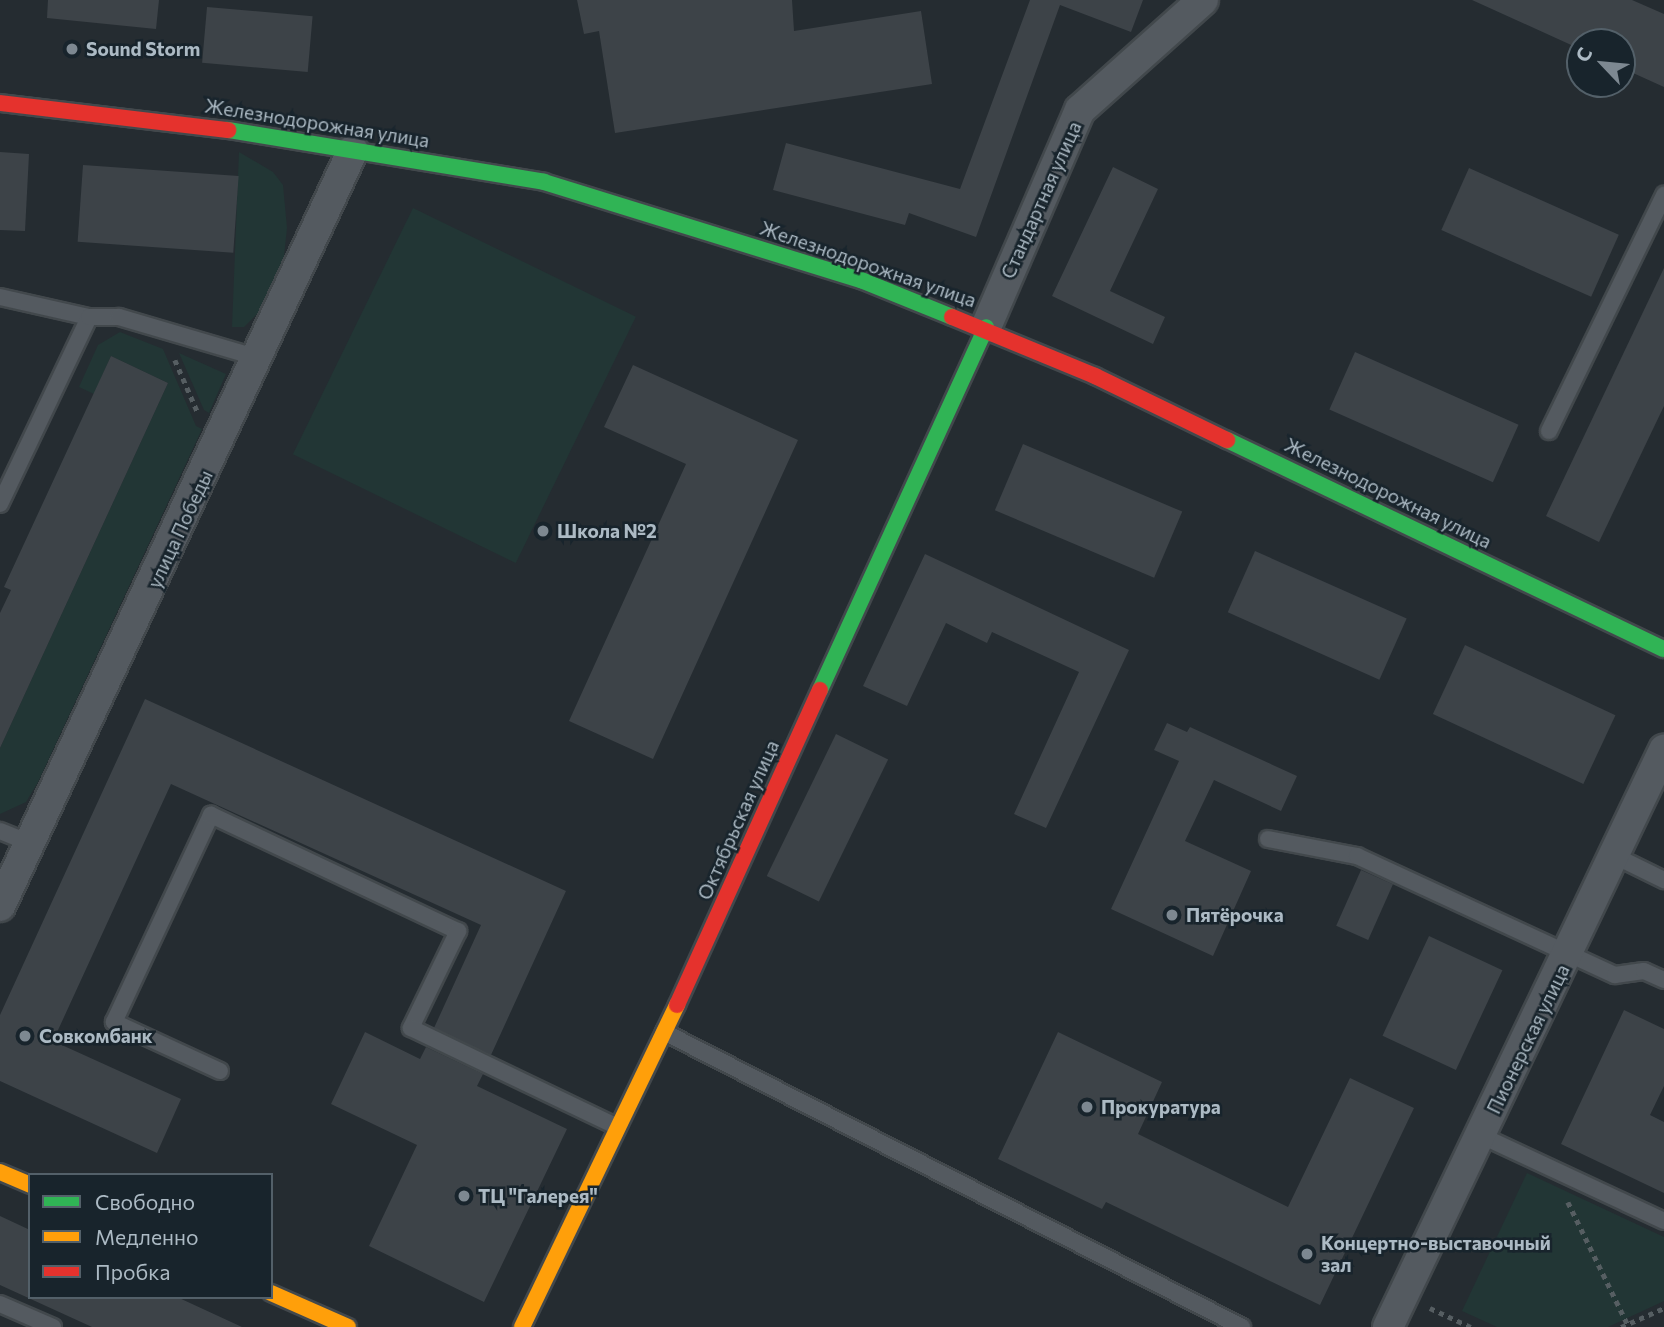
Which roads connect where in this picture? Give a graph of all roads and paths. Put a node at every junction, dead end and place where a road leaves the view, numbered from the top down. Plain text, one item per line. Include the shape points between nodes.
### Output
1 (1203, 0) edge
2 (0, 103) edge
3 (353, 150) junction
4 (1664, 195) edge
5 (0, 297) edge
6 (89, 317) junction
7 (986, 327) junction
8 (162, 329) junction
9 (258, 358) junction
10 (201, 420) dead end
11 (1549, 431) dead end
12 (0, 503) edge
13 (1664, 649) edge
14 (1664, 750) edge
15 (0, 831) edge
16 (1268, 839) dead end
17 (30, 843) junction
18 (1615, 856) junction
19 (1664, 880) edge
20 (0, 906) edge
21 (1569, 953) junction
22 (1664, 980) edge
23 (664, 1032) junction
24 (220, 1071) dead end
25 (618, 1127) junction
26 (1482, 1136) junction
27 (1552, 1169) junction
28 (0, 1172) edge
29 (28, 1184) edge
30 (1664, 1221) edge
31 (273, 1294) edge
32 (1403, 1296) junction
33 (0, 1304) edge
34 (1664, 1308) edge
35 (1628, 1325) edge
36 (53, 1327) edge
37 (348, 1327) edge
38 (522, 1327) edge
39 (1242, 1327) edge
40 (1388, 1327) edge
41 (1471, 1327) edge
42 (1621, 1327) edge

1 - 7 street, Стандартная улица via 1080,110
2 - 3 street, Железнодорожная улица via 176,121
3 - 7 street, Железнодорожная улица via 544,182 861,280
3 - 9 street, улица Победы
4 - 11 lane
5 - 6 lane
6 - 8 lane via 119,317
6 - 12 lane
7 - 13 street, Железнодорожная улица
7 - 23 street, Октябрьская улица
8 - 9 lane
8 - 10 path
9 - 17 street, улица Победы
14 - 18 street, Пионерская улица
15 - 17 lane
16 - 21 lane via 1357,856
17 - 20 street, улица Победы
18 - 19 lane
18 - 21 street, Пионерская улица
21 - 22 lane via 1615,975 1644,971
21 - 26 street, Пионерская улица
23 - 25 street, Октябрьская улица
23 - 39 lane
24 - 25 lane via 114,1022 211,815 458,931 411,1028
25 - 38 street, Октябрьская улица
26 - 27 lane
26 - 32 street, Пионерская улица
27 - 30 lane
27 - 35 path
28 - 29 street
31 - 37 street
32 - 40 street, Пионерская улица
32 - 41 path
33 - 36 lane
34 - 35 path
35 - 42 path

